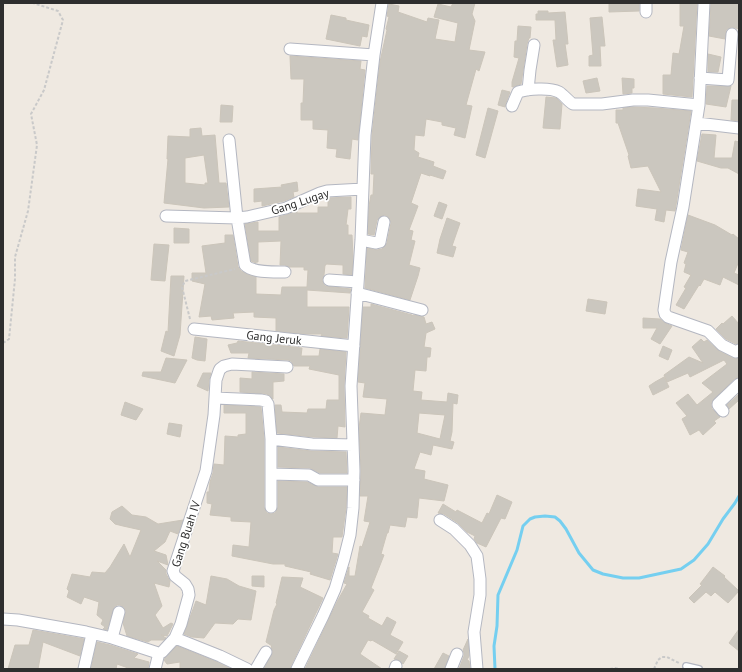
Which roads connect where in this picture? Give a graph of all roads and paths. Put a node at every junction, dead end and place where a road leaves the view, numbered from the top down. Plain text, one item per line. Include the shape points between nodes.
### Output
1 (33, 3) edge
2 (382, 3) edge
3 (704, 3) edge
4 (732, 34) dead end
5 (534, 45) dead end
6 (290, 49) dead end
7 (374, 55) junction
8 (700, 78) junction
9 (528, 90) junction
10 (512, 106) dead end
11 (699, 106) junction
12 (697, 123) junction
13 (739, 128) edge
14 (230, 140) dead end
15 (363, 189) junction
16 (166, 216) dead end
17 (238, 218) junction
18 (384, 222) dead end
19 (361, 240) junction
20 (247, 267) junction
21 (285, 272) dead end
22 (329, 280) dead end
23 (358, 288) junction
24 (422, 310) dead end
25 (194, 329) joint
26 (3, 343) edge
27 (354, 346) junction
28 (739, 350) edge
29 (287, 367) dead end
30 (739, 384) edge
31 (215, 398) junction
32 (723, 411) dead end
33 (271, 438) junction
34 (353, 445) junction
35 (271, 474) junction
36 (354, 480) junction
37 (271, 507) dead end
38 (440, 520) dead end
39 (119, 612) dead end
40 (3, 620) edge
41 (92, 634) junction
42 (112, 638) junction
43 (175, 638) junction
44 (266, 652) dead end
45 (159, 653) junction
46 (457, 654) dead end
47 (686, 666) joint
48 (84, 669) edge
49 (155, 669) edge
50 (246, 669) edge
51 (256, 669) edge
52 (297, 669) edge
53 (450, 669) edge
54 (477, 669) edge
55 (610, 669) edge
56 (619, 669) edge
57 (654, 669) edge
58 (699, 669) edge

1 - 26 path via 58,11 63,20 44,90 31,114 37,145 28,211 16,257 9,339
2 - 7 street
3 - 8 street
4 - 8 street via 728,80
5 - 9 street
6 - 7 street
7 - 15 street via 365,135
8 - 11 street
9 - 10 street via 517,92
9 - 11 street via 557,91 573,104 648,100
11 - 12 street
12 - 13 street
12 - 28 street via 664,310 668,317 708,332 725,347 736,352
14 - 17 street
15 - 17 street, Gang Lugay via 320,193 286,208
15 - 19 street
16 - 17 street, Gang Lugay
17 - 20 street
18 - 19 street via 380,242
19 - 23 street
20 - 21 street via 254,270
20 - 25 path via 185,281 182,287
22 - 23 street
23 - 24 street
23 - 27 street
25 - 27 street, Gang Jeruk
27 - 34 street via 351,386
29 - 31 street via 232,364 224,366 216,380
30 - 32 street via 718,404
31 - 33 street via 266,401
31 - 43 street, Gang Buah IV via 206,472 173,571 189,592
33 - 34 street via 312,444
33 - 35 street
34 - 36 street
35 - 36 street via 309,475 318,480
35 - 37 street
36 - 52 street via 354,508 350,535 335,589
38 - 54 street via 454,529 477,556 480,595 474,632
39 - 42 street
40 - 41 street via 18,620
41 - 42 street
41 - 48 street
42 - 45 street
43 - 45 street
43 - 50 street
44 - 51 street
45 - 49 street
46 - 53 street
47 - 57 path via 662,657
47 - 58 lane
55 - 56 path

